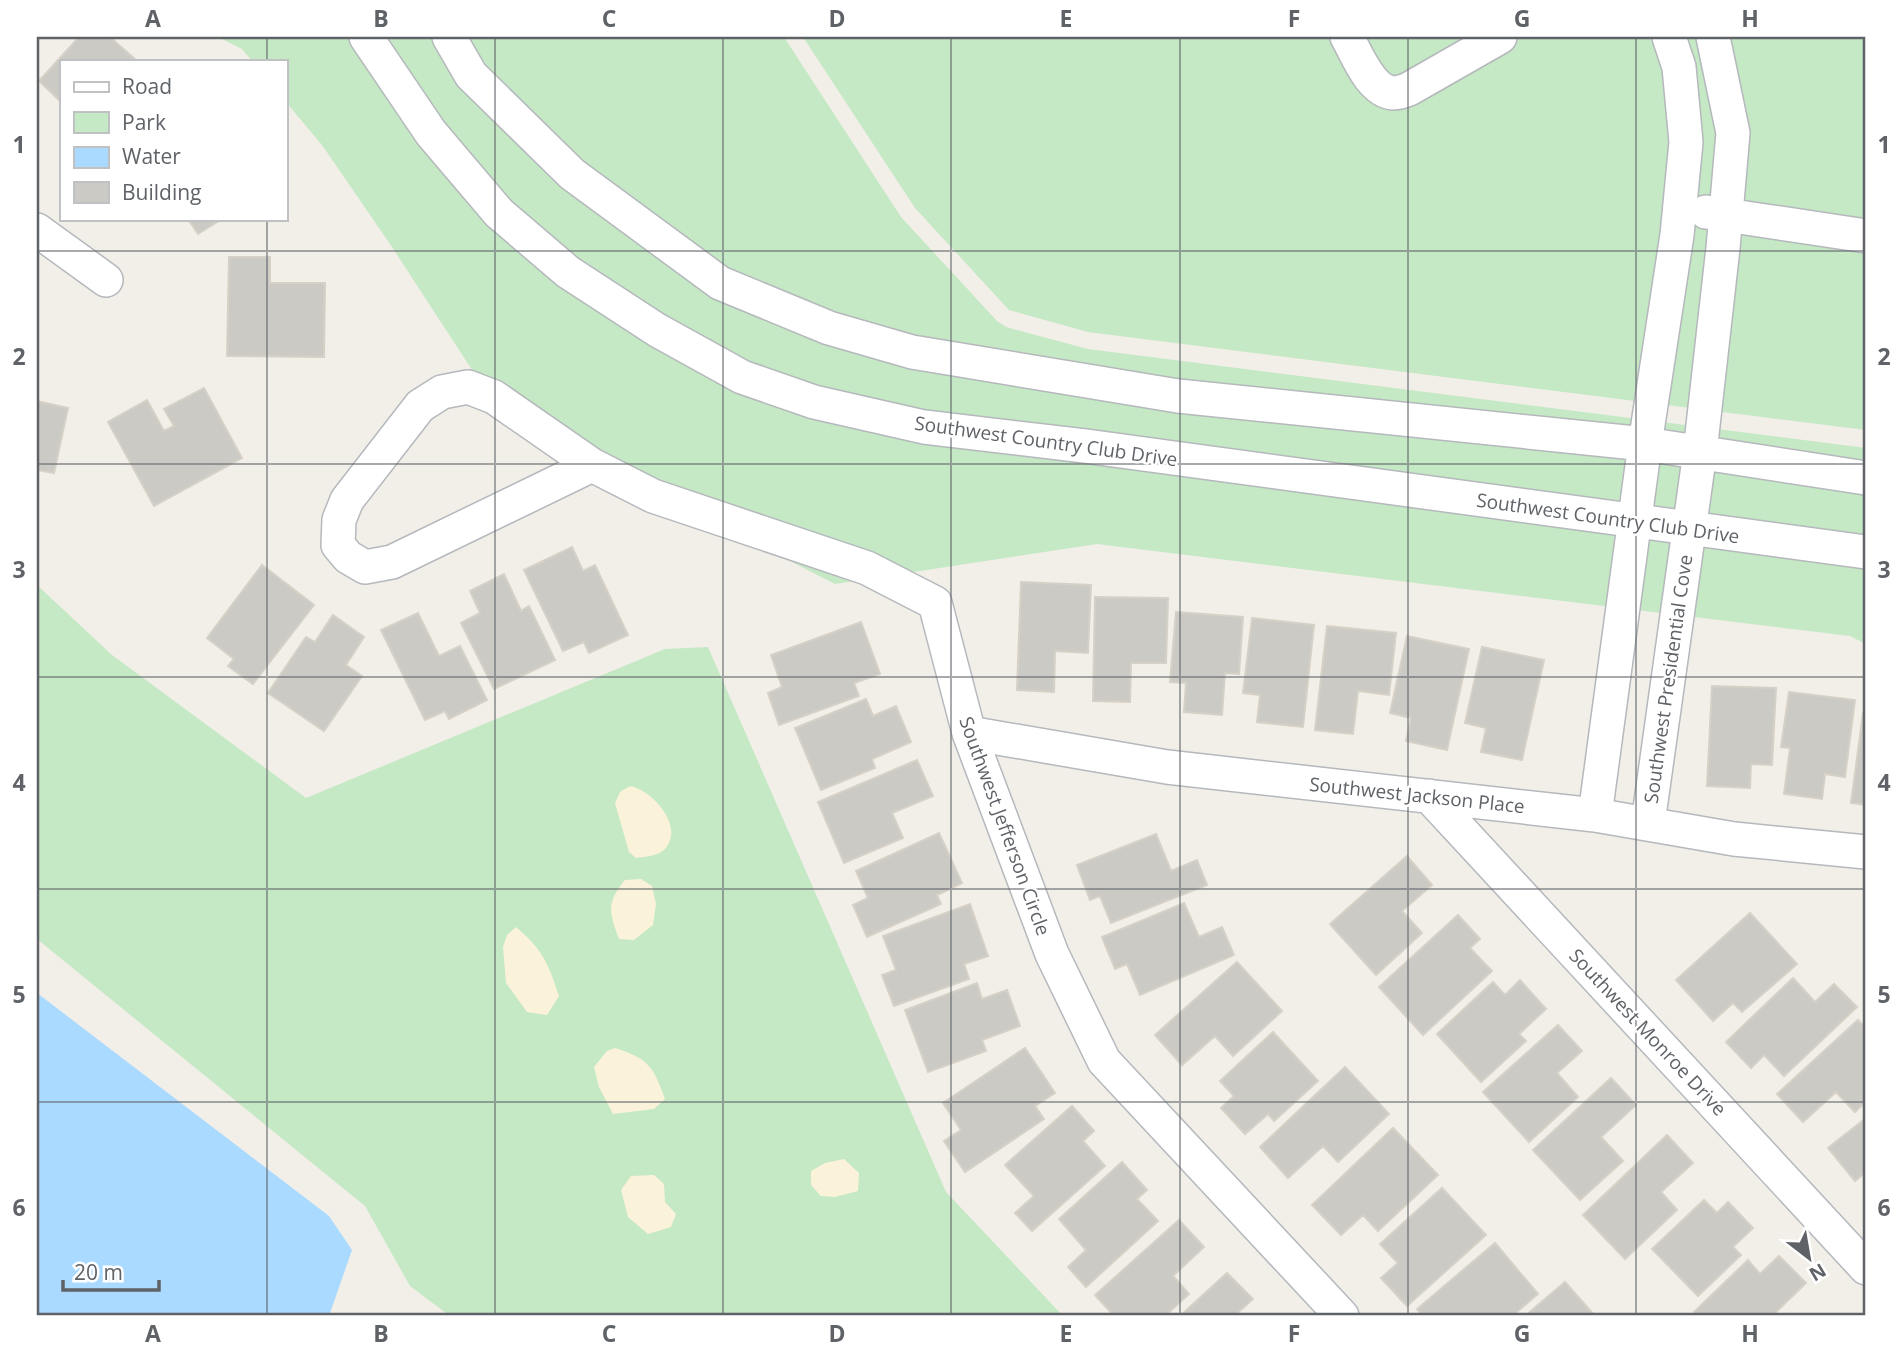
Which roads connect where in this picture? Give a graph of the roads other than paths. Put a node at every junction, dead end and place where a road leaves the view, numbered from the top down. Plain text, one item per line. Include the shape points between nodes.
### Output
1 (366, 37) edge
2 (449, 37) edge
3 (1347, 37) edge
4 (1669, 37) edge
5 (1713, 37) edge
6 (1483, 41) edge
7 (1679, 209) junction
8 (1726, 214) junction
9 (37, 230) edge
10 (1866, 236) edge
11 (106, 280) dead end
12 (1644, 444) junction
13 (1700, 452) junction
14 (592, 465) junction
15 (1866, 478) edge
16 (1634, 522) junction
17 (1690, 529) junction
18 (1866, 552) edge
19 (969, 733) junction
20 (1429, 796) junction
21 (1595, 815) junction
22 (1648, 823) junction
23 (1866, 852) edge
24 (1866, 1268) edge
25 (1342, 1316) edge

1 - 16 street, Southwest Country Club Drive via 431,133 499,213 568,272 657,330 742,377 814,402 924,427
2 - 12 street via 471,75 572,174 720,283 829,328 912,352 1178,396
3 - 6 street via 1370,77 1382,90 1395,94
4 - 7 street via 1679,67 1686,142
5 - 8 street, Southwest Presidential Cove via 1733,133
7 - 8 street
7 - 12 street
8 - 10 street
8 - 13 street, Southwest Presidential Cove
9 - 11 street
12 - 13 street
12 - 16 street
13 - 15 street
13 - 17 street, Southwest Presidential Cove
14 - 14 street, Southwest Jefferson Circle via 494,397 468,387 442,392 421,406 347,500 339,520 338,545 365,567 392,562
14 - 19 street, Southwest Jefferson Circle via 653,496 867,568 935,603
16 - 17 street, Southwest Country Club Drive
16 - 21 street
17 - 18 street, Southwest Country Club Drive
17 - 22 street, Southwest Presidential Cove
19 - 20 street, Southwest Jackson Place via 1167,767
19 - 25 street, Southwest Jefferson Circle via 1052,954 1104,1061
20 - 21 street, Southwest Jackson Place
20 - 24 street, Southwest Monroe Drive
21 - 22 street, Southwest Jackson Place
22 - 23 street, Southwest Jackson Place via 1734,839

